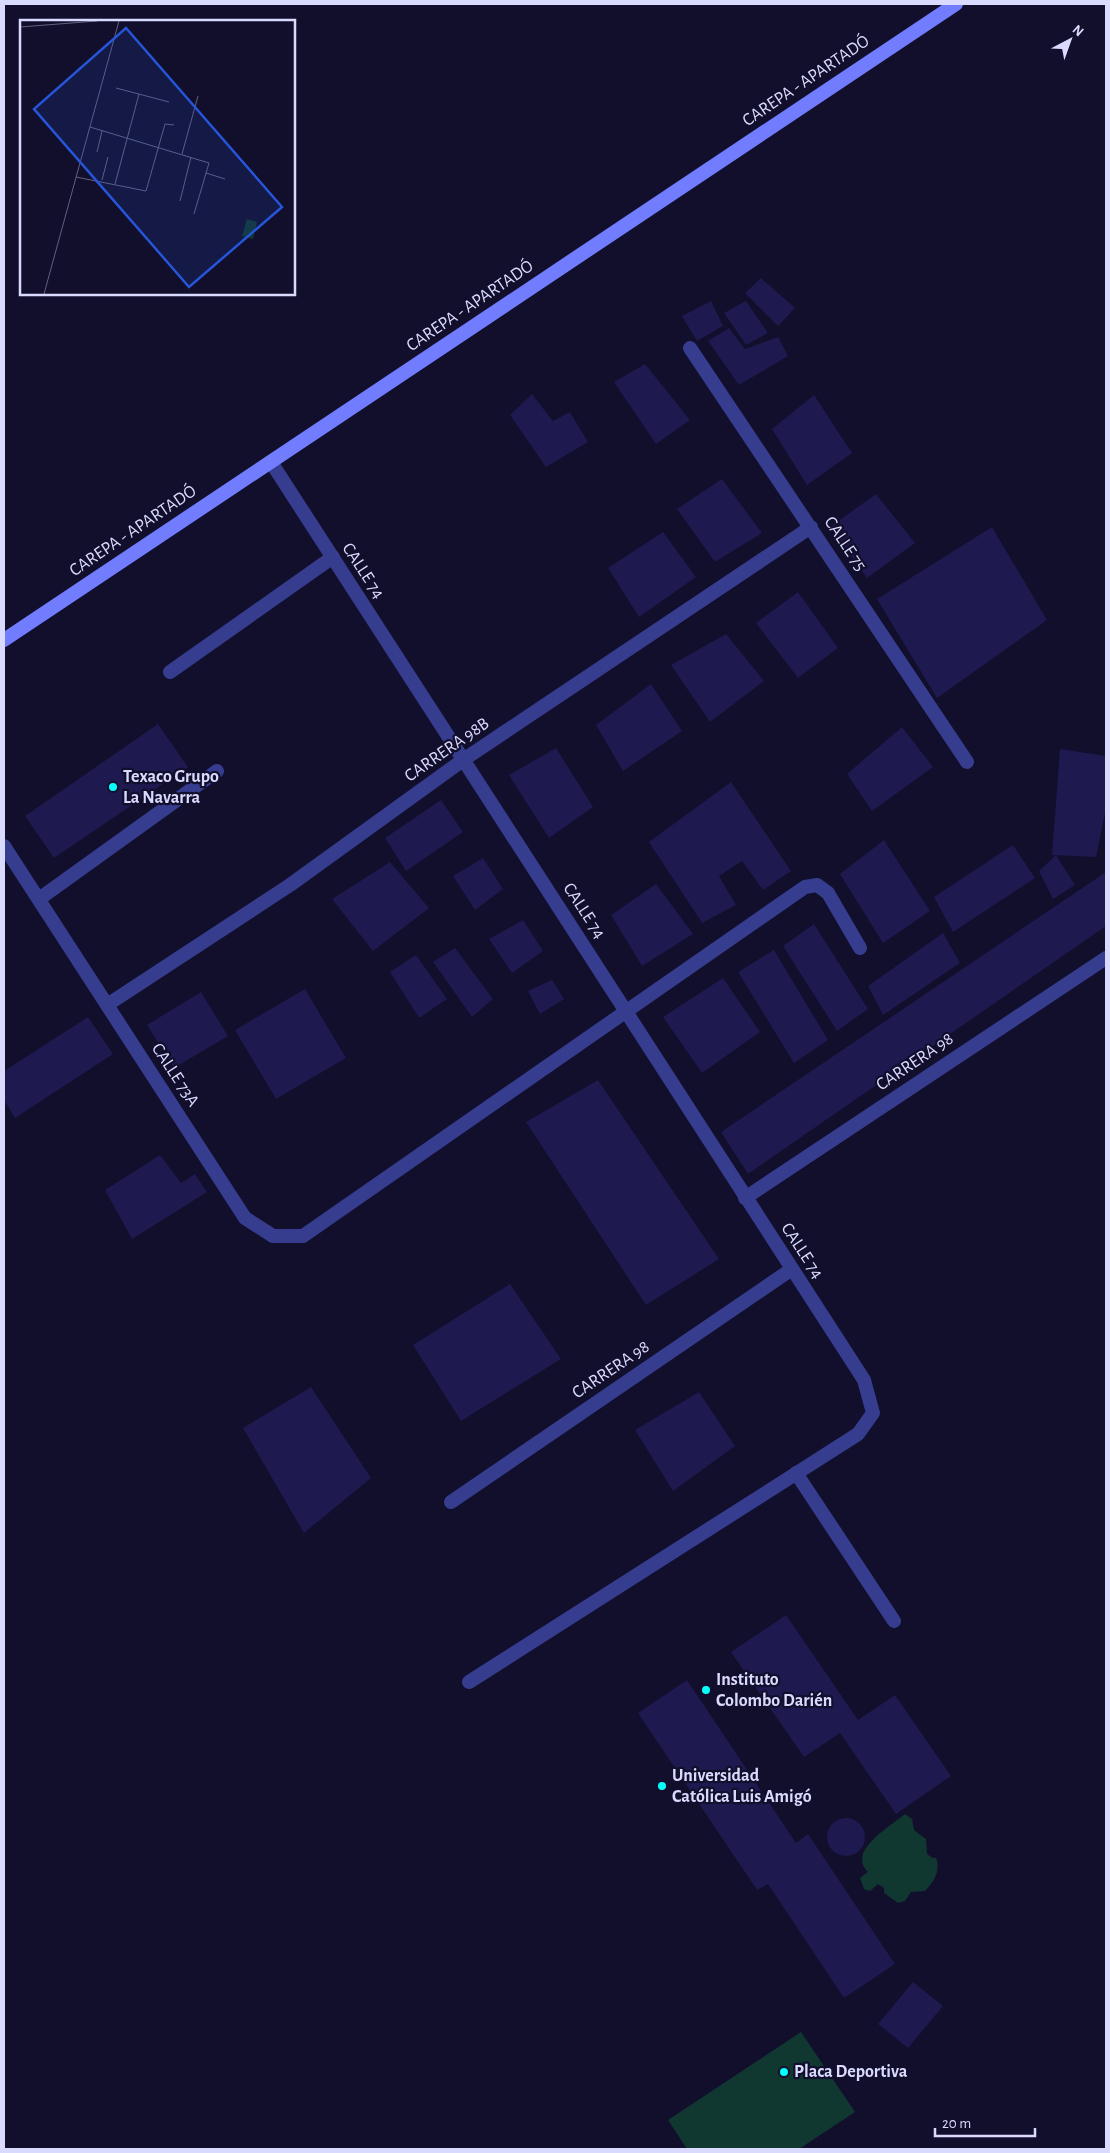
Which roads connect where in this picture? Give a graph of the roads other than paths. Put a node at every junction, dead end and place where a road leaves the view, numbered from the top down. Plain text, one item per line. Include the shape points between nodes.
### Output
1 (956, 4) edge
2 (690, 348) dead end
3 (271, 462) junction
4 (811, 527) junction
5 (332, 558) junction
6 (4, 640) edge
7 (170, 672) dead end
8 (463, 760) junction
9 (967, 762) dead end
10 (217, 771) dead end
11 (4, 846) edge
12 (39, 899) junction
13 (860, 948) dead end
14 (1106, 958) edge
15 (107, 1005) junction
16 (627, 1011) junction
17 (745, 1198) junction
18 (792, 1269) junction
19 (796, 1473) junction
20 (451, 1502) dead end
21 (894, 1622) dead end
22 (469, 1682) dead end

1 - 3 main road, CAREPA - APARTADÓ
2 - 4 street, CALLE 75
3 - 5 street, CALLE 74
3 - 6 main road, CAREPA - APARTADÓ
4 - 8 street, CARRERA 98B
4 - 9 street, CALLE 75
5 - 7 street
5 - 8 street, CALLE 74
8 - 15 street, CARRERA 98B via 290,885
8 - 16 street, CALLE 74
10 - 12 street
11 - 12 street, CALLE 73A
12 - 15 street, CALLE 73A
13 - 16 street via 828,892 817,886 805,887
14 - 17 street, CARRERA 98
15 - 16 street, CALLE 73A via 245,1218 272,1236 303,1236
16 - 17 street, CALLE 74
17 - 18 street, CALLE 74
18 - 19 street, CALLE 74 via 864,1380 873,1413 858,1434
18 - 20 street, CARRERA 98
19 - 21 street
19 - 22 street

